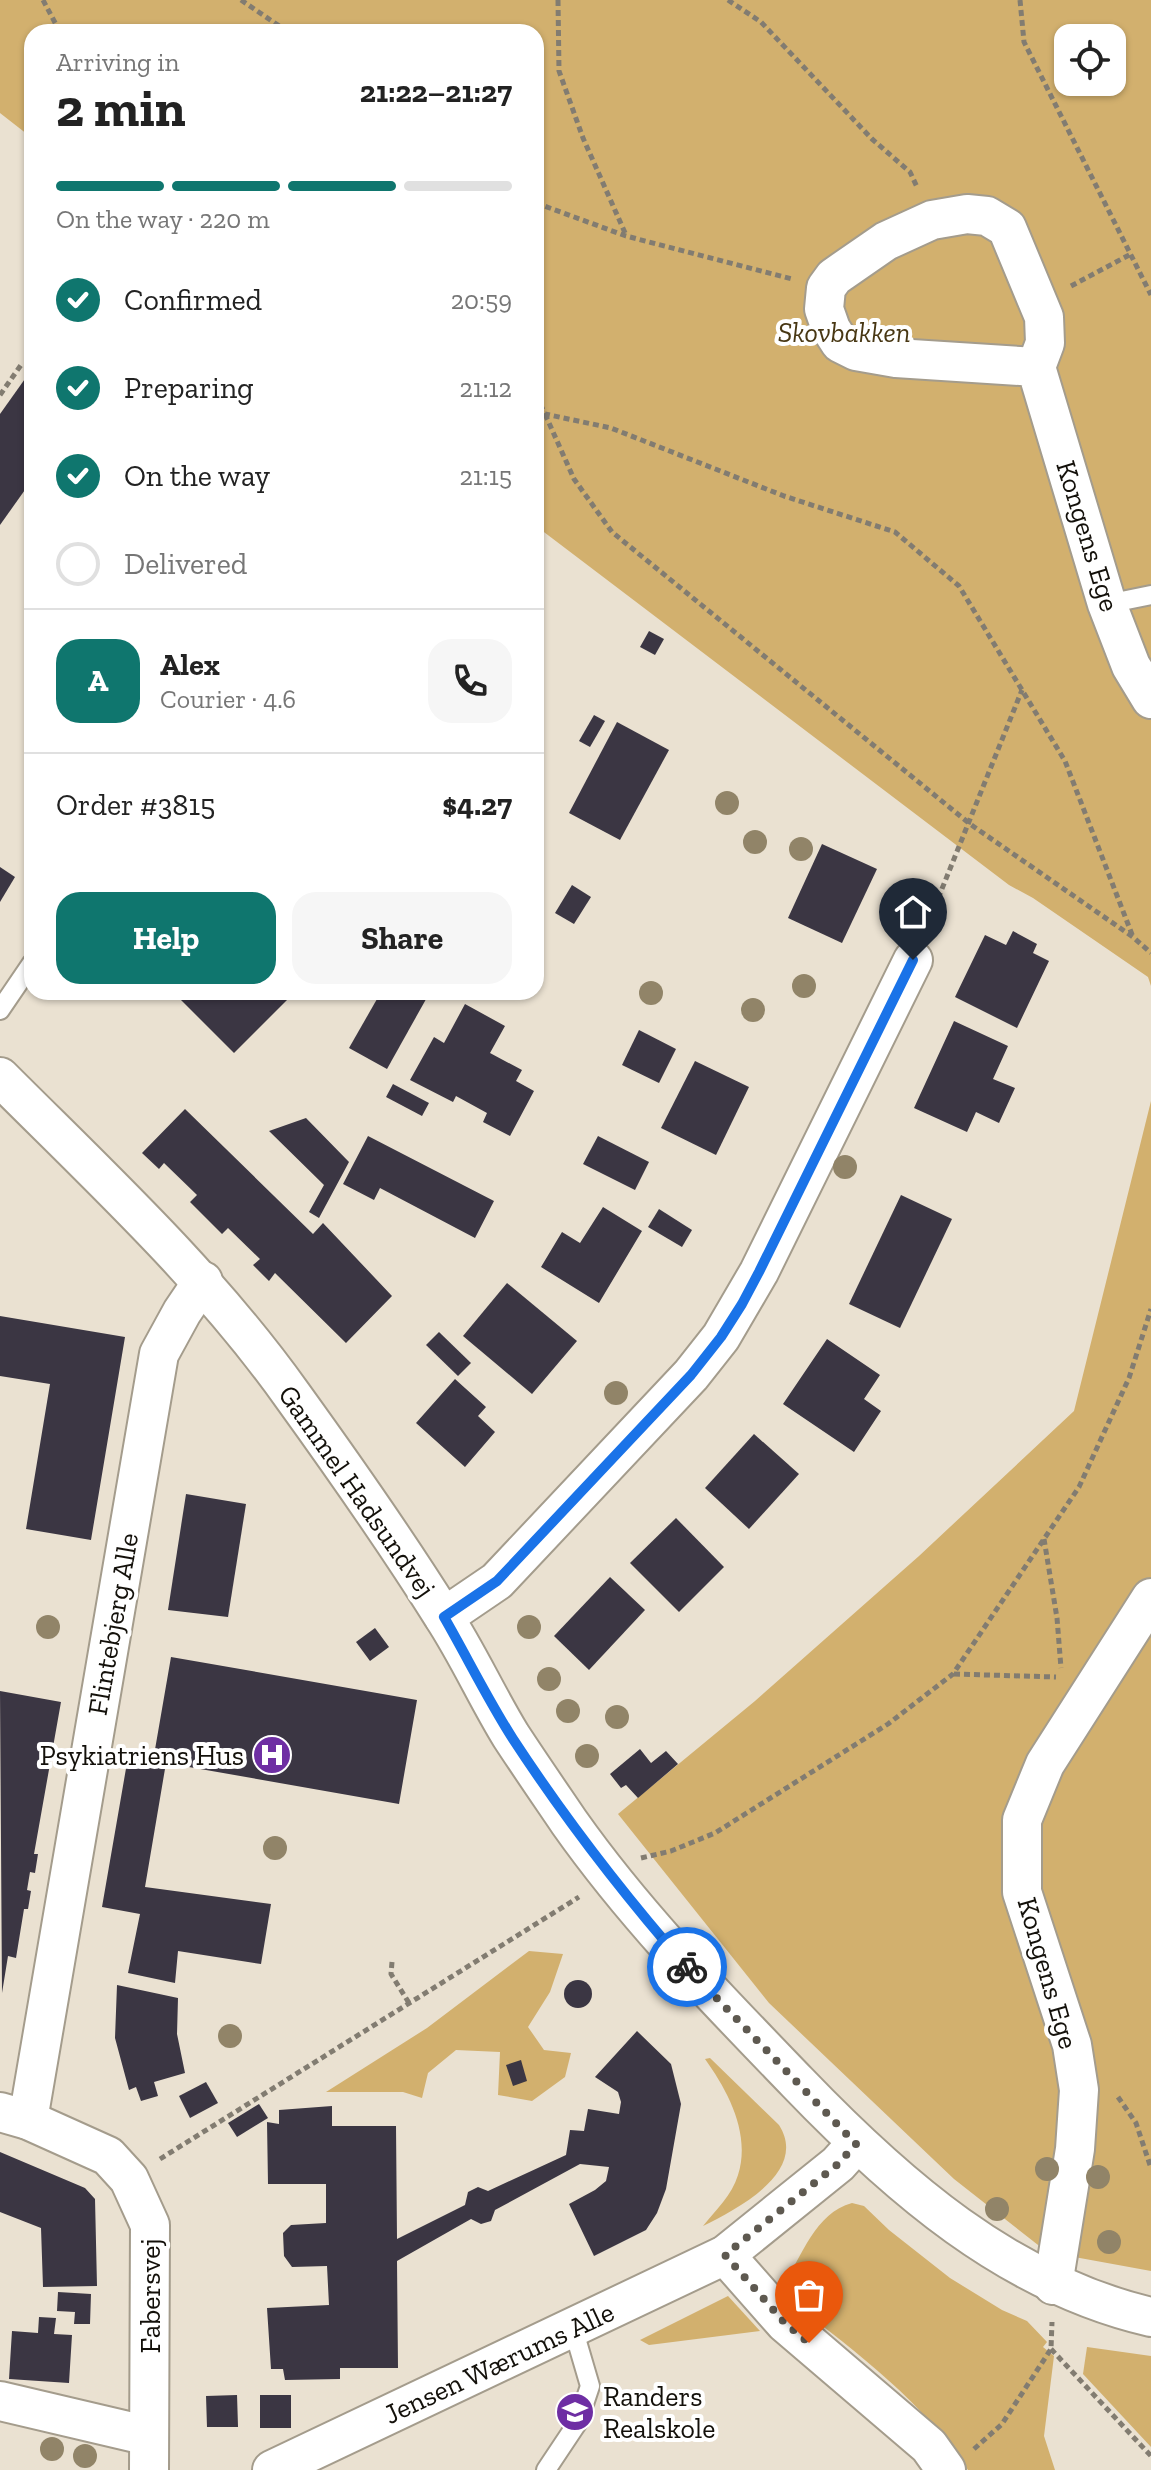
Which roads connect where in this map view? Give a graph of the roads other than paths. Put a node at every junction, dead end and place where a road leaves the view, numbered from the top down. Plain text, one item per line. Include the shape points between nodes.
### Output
1 (1036, 367) junction
2 (1151, 595) edge
3 (1107, 604) junction
4 (1151, 699) edge
5 (913, 960) road end
6 (24, 975) edge
7 (0, 1010) edge
8 (0, 1077) edge
9 (203, 1281) junction
10 (1151, 1598) edge
11 (444, 1617) junction
12 (14, 2116) edge
13 (856, 2144) junction
14 (725, 2255) junction
15 (1053, 2285) junction
16 (1151, 2317) edge
17 (573, 2328) junction
18 (0, 2401) edge
19 (149, 2453) edge
20 (272, 2470) edge
21 (546, 2470) edge
22 (946, 2470) edge

1 - 1 street, Kongens Ege via 1045,343 1044,317 1007,228 987,216 932,220 886,241 826,288 824,309 831,329 840,343 856,351
1 - 3 street, Kongens Ege
2 - 3 lane
3 - 4 street, Kongens Ege via 1131,666
5 - 11 street via 753,1283 721,1337 497,1581
6 - 7 lane
8 - 9 street, Gammel Hadsundvej
9 - 11 street, Gammel Hadsundvej via 290,1392
9 - 12 street, Flintebjerg Alle via 159,1354
10 - 15 street, Kongens Ege via 1045,1764 1022,1820 1022,1892 1072,2045 1079,2090
11 - 13 street, Gammel Hadsundvej via 511,1736 610,1877 692,1973
12 - 19 street, Fabersvej via 108,2156 129,2179 150,2225
13 - 14 street, Jensen Wærums Alle
13 - 15 street, Gammel Hadsundvej via 949,2221
14 - 17 street, Jensen Wærums Alle
14 - 22 street via 785,2323 929,2446
15 - 16 street, Gammel Hadsundvej
17 - 20 street, Jensen Wærums Alle
17 - 21 lane via 590,2386 578,2422
18 - 19 street

